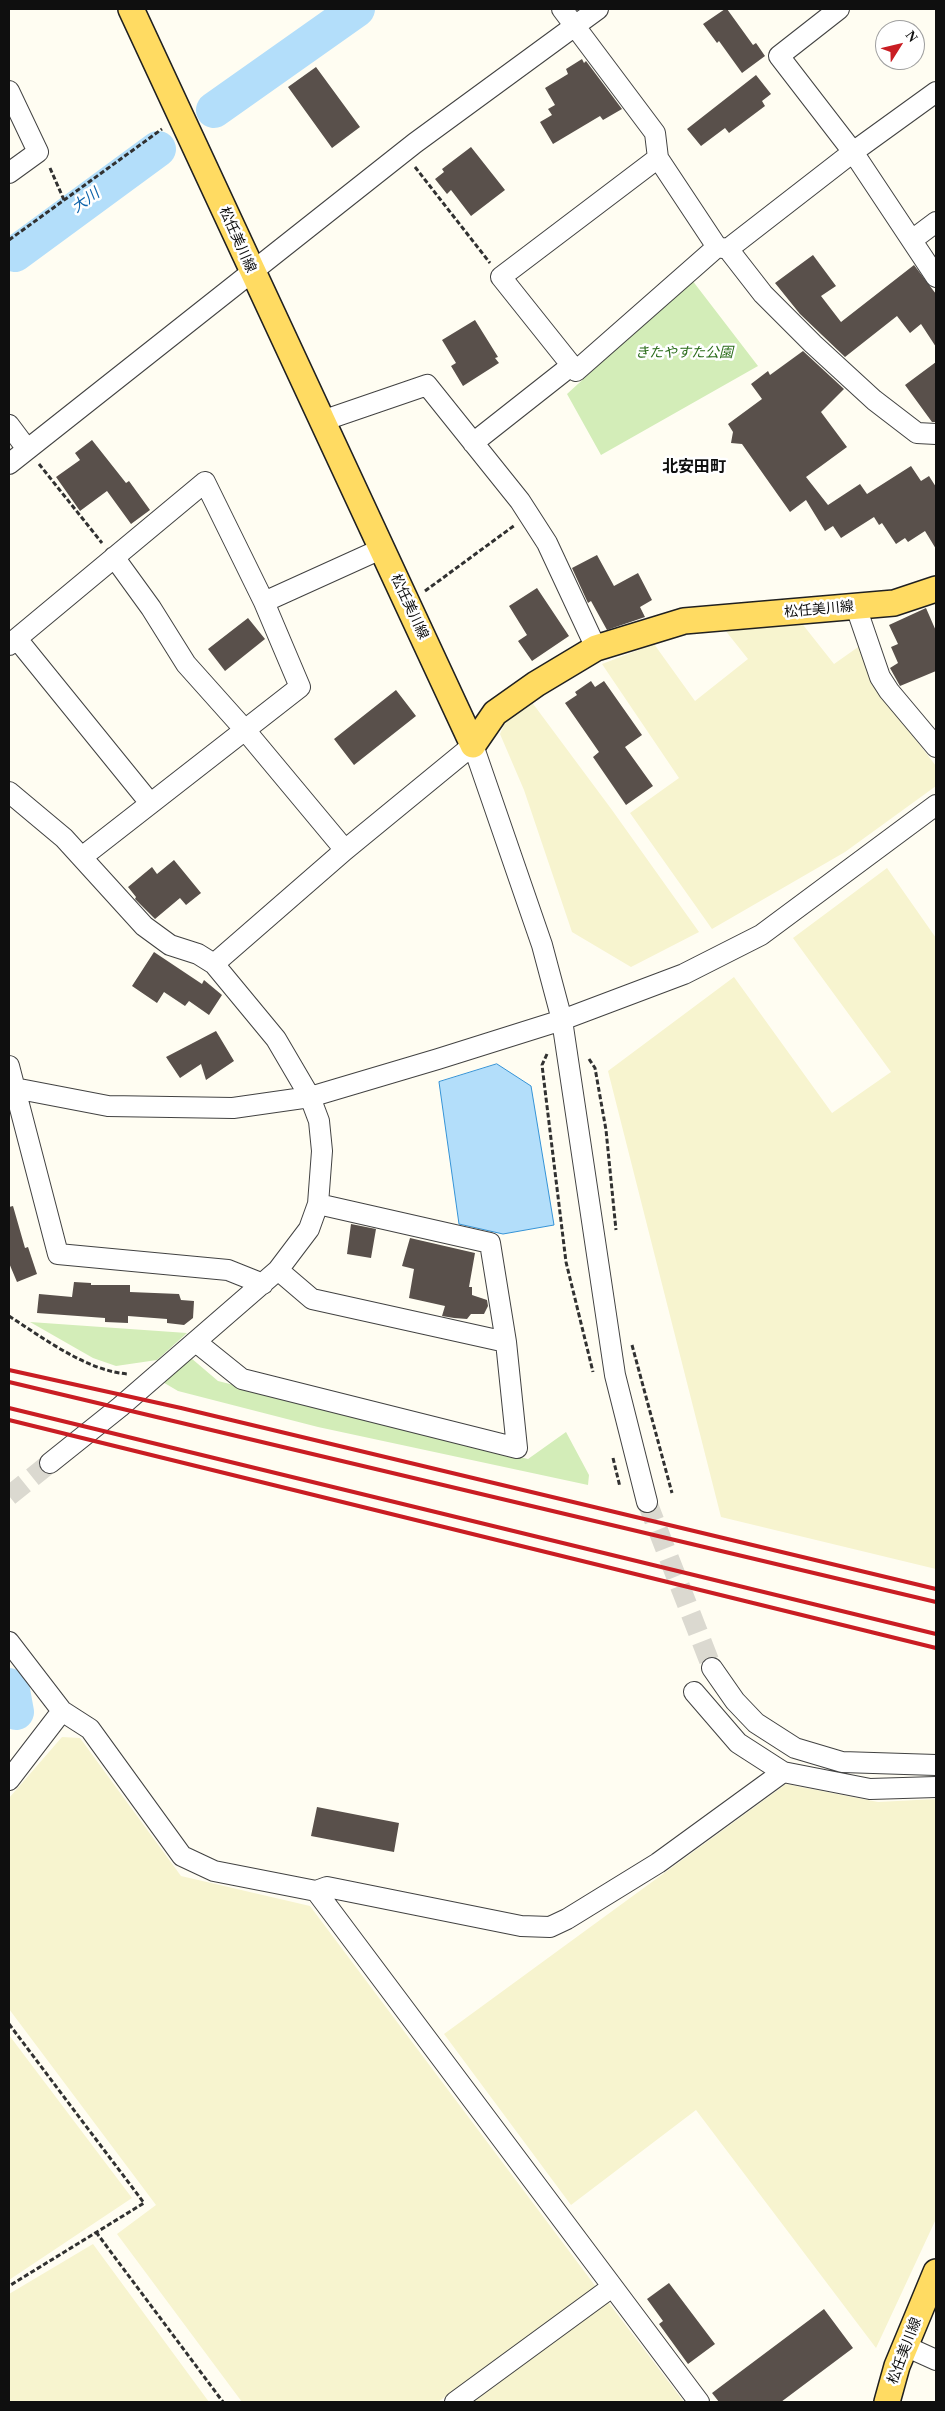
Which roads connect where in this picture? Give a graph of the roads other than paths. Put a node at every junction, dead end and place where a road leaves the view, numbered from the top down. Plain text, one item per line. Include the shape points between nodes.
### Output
1 (131, 9) edge
2 (562, 9) edge
3 (598, 9) edge
4 (839, 9) edge
5 (575, 26) junction
6 (9, 90) edge
7 (936, 92) edge
8 (853, 152) junction
9 (658, 158) junction
10 (9, 173) edge
11 (936, 222) edge
12 (912, 240) junction
13 (723, 248) junction
14 (252, 273) junction
15 (936, 277) edge
16 (572, 365) junction
17 (322, 421) junction
18 (9, 425) edge
19 (936, 434) edge
20 (473, 443) junction
21 (27, 449) junction
22 (9, 464) edge
23 (381, 549) junction
24 (114, 557) junction
25 (936, 589) edge
26 (264, 602) junction
27 (856, 607) junction
28 (13, 642) edge
29 (596, 648) junction
30 (245, 730) junction
31 (474, 745) junction
32 (936, 748) edge
33 (9, 792) edge
34 (150, 803) junction
35 (936, 805) edge
36 (345, 850) junction
37 (82, 857) junction
38 (214, 964) junction
39 (562, 1020) junction
40 (9, 1066) edge
41 (12, 1088) edge
42 (310, 1096) junction
43 (318, 1204) junction
44 (278, 1270) junction
45 (264, 1284) junction
46 (196, 1342) junction
47 (506, 1342) junction
48 (50, 1462) tunnel mouth
49 (647, 1502) tunnel mouth
50 (9, 1642) edge
51 (712, 1668) tunnel mouth
52 (694, 1692) dead end
53 (62, 1711) junction
54 (936, 1764) edge
55 (783, 1772) junction
56 (9, 1780) edge
57 (936, 1787) edge
58 (316, 1891) junction
59 (936, 2272) edge
60 (612, 2287) junction
61 (905, 2346) junction
62 (936, 2360) edge
63 (455, 2402) edge
64 (699, 2402) edge
65 (886, 2402) edge

1 - 14 main road, 松任美川線
2 - 5 street
3 - 5 street
4 - 8 street via 779,56
5 - 9 street via 655,133
5 - 14 street via 404,152
6 - 10 street via 38,152
7 - 8 street
8 - 12 street
8 - 13 street
9 - 13 street
9 - 16 street via 501,277
11 - 12 street
12 - 15 street
13 - 16 street via 576,371
13 - 19 street via 812,344 874,400 917,432
14 - 17 main road, 松任美川線
14 - 21 street
16 - 20 street
17 - 20 street via 427,385
17 - 23 main road, 松任美川線
18 - 21 street
20 - 29 street via 529,514 547,543
21 - 22 street
23 - 26 street
23 - 31 main road, 松任美川線
24 - 26 street via 205,482
24 - 28 street
24 - 30 street via 186,664
25 - 27 main road, 松任美川線 via 894,603
26 - 30 street via 300,688
27 - 29 main road, 松任美川線 via 684,621
27 - 32 street via 880,677
28 - 34 street
29 - 31 main road, 松任美川線 via 495,713
30 - 34 street
30 - 36 street
31 - 36 street
31 - 39 street via 542,945
33 - 37 street
34 - 37 street
35 - 39 street via 762,935 684,974
36 - 38 street
37 - 38 street via 144,926 170,945 198,954
38 - 42 street via 276,1039
39 - 42 street
39 - 49 street via 615,1375
40 - 41 street
41 - 42 street via 108,1106 233,1108
41 - 45 street via 58,1254 228,1270
42 - 43 street via 319,1121 322,1152
43 - 44 street via 309,1229
43 - 47 street via 490,1243
44 - 45 street
44 - 47 street via 312,1299
45 - 46 street
46 - 47 street via 242,1379 517,1448
46 - 48 street
50 - 53 street
51 - 54 street via 735,1701 756,1723 795,1748 842,1762
52 - 55 street via 738,1743
53 - 56 street
53 - 58 street via 90,1729 182,1856 214,1871
55 - 57 street via 870,1789
55 - 58 street via 658,1863 550,1927 521,1926 327,1887
58 - 60 street
59 - 61 main road, 松任美川線
60 - 63 street
60 - 64 street
61 - 62 street
61 - 65 main road, 松任美川線

